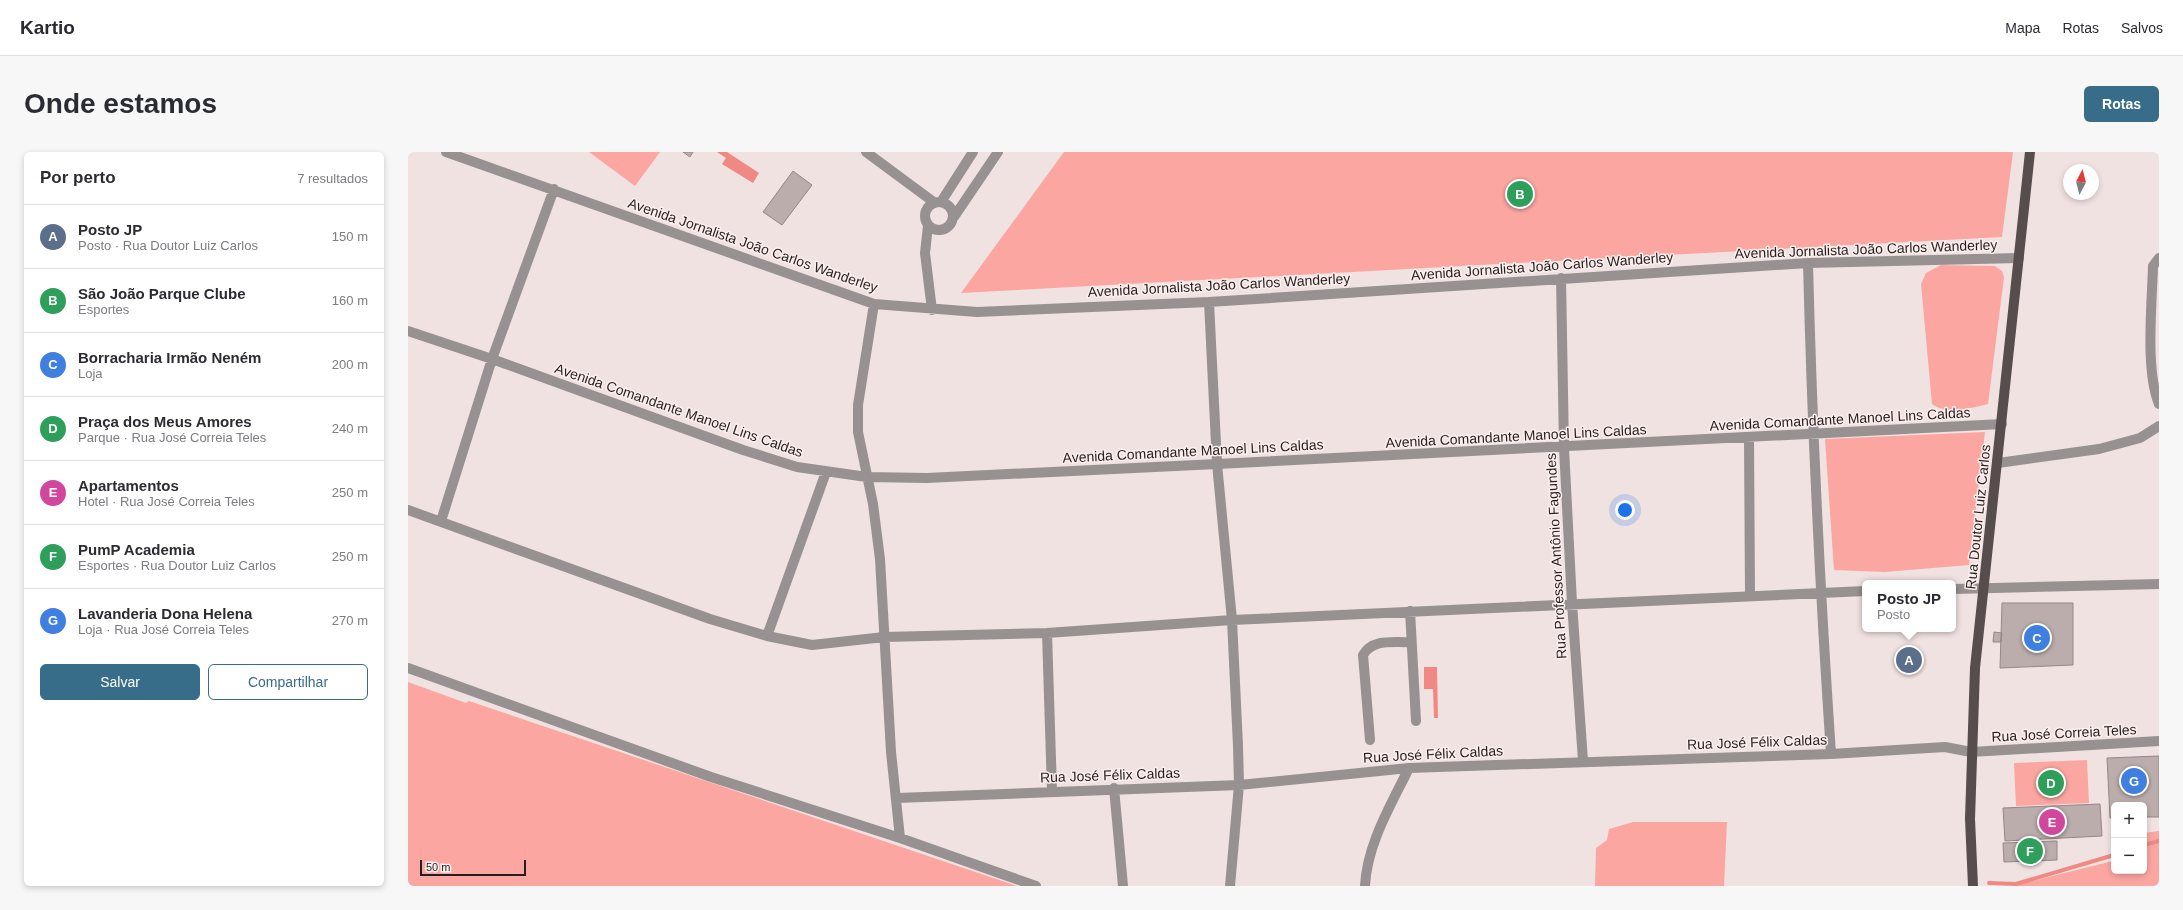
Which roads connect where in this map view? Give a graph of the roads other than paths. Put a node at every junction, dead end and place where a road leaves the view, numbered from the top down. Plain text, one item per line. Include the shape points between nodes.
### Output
1 (446, 152) edge
2 (866, 152) edge
3 (973, 152) edge
4 (998, 152) edge
5 (2030, 152) edge
6 (460, 154) edge
7 (554, 189) junction
8 (938, 202) junction
9 (954, 217) junction
10 (928, 226) junction
11 (2019, 258) junction
12 (2159, 258) edge
13 (1808, 263) junction
14 (1561, 278) junction
15 (1209, 302) junction
16 (874, 304) junction
17 (932, 310) junction
18 (408, 331) edge
19 (492, 359) junction
20 (2159, 404) edge
21 (2002, 424) junction
22 (2159, 426) edge
23 (1812, 434) junction
24 (1749, 438) junction
25 (1564, 448) junction
26 (1998, 463) junction
27 (1217, 464) junction
28 (826, 472) junction
29 (867, 477) junction
30 (408, 510) edge
31 (441, 522) junction
32 (2159, 584) edge
33 (1984, 588) junction
34 (1956, 589) edge
35 (1862, 591) edge
36 (1820, 592) junction
37 (1750, 595) junction
38 (1572, 603) junction
39 (1410, 611) junction
40 (1232, 620) junction
41 (1047, 633) junction
42 (767, 636) junction
43 (884, 637) junction
44 (1411, 642) junction
45 (408, 668) edge
46 (1416, 721) dead end
47 (1370, 740) dead end
48 (2159, 741) edge
49 (1971, 752) junction
50 (1831, 754) junction
51 (1583, 761) junction
52 (1409, 768) junction
53 (1239, 785) junction
54 (1114, 788) junction
55 (1052, 791) junction
56 (897, 798) junction
57 (900, 838) junction
58 (1036, 886) edge
59 (1123, 886) edge
60 (1230, 886) edge
61 (1365, 886) edge
62 (1973, 886) edge

1 - 6 street, Avenida Jornalista João Carlos Wanderley
2 - 8 street
3 - 8 street
4 - 9 street
5 - 11 main road, Rua Doutor Luiz Carlos
6 - 7 street, Avenida Jornalista João Carlos Wanderley
7 - 16 street, Avenida Jornalista João Carlos Wanderley
7 - 19 street
8 - 9 street via 950,207
8 - 10 street via 926,210
9 - 10 street via 944,230
10 - 17 street via 925,254
11 - 13 street, Avenida Jornalista João Carlos Wanderley
11 - 21 main road, Rua Doutor Luiz Carlos
12 - 20 street via 2153,266 2151,354
13 - 14 street, Avenida Jornalista João Carlos Wanderley
13 - 23 street
14 - 15 street, Avenida Jornalista João Carlos Wanderley
14 - 25 street, Rua Professor Antônio Fagundes
15 - 17 street, Avenida Jornalista João Carlos Wanderley via 978,312
15 - 27 street
16 - 17 street, Avenida Jornalista João Carlos Wanderley
16 - 29 street via 858,405 858,432
18 - 19 street, Avenida Comandante Manoel Lins Caldas
19 - 28 street, Avenida Comandante Manoel Lins Caldas via 743,450 797,467
19 - 31 street
21 - 23 street, Avenida Comandante Manoel Lins Caldas
21 - 26 main road, Rua Doutor Luiz Carlos
22 - 26 street via 2140,438 2099,448
23 - 24 street, Avenida Comandante Manoel Lins Caldas
23 - 36 street
24 - 25 street, Avenida Comandante Manoel Lins Caldas
24 - 37 street
25 - 27 street, Avenida Comandante Manoel Lins Caldas
25 - 38 street, Rua Professor Antônio Fagundes
26 - 33 main road, Rua Doutor Luiz Carlos
27 - 29 street, Avenida Comandante Manoel Lins Caldas via 927,478
27 - 40 street
28 - 29 street, Avenida Comandante Manoel Lins Caldas
28 - 42 street
29 - 43 street via 880,559
30 - 31 street
31 - 42 street via 710,619
32 - 33 street
33 - 34 street
33 - 49 main road, Rua Doutor Luiz Carlos via 1975,668
35 - 36 street
36 - 37 street
36 - 50 street
37 - 38 street
38 - 39 street
38 - 51 street, Rua Professor Antônio Fagundes
39 - 40 street
39 - 44 street
40 - 41 street
40 - 53 street
41 - 43 street
41 - 55 street
42 - 43 street via 812,645
43 - 56 street via 891,752
44 - 46 street
44 - 47 street via 1376,643 1367,648 1363,655
45 - 57 street via 711,777
48 - 49 street, Rua José Correia Teles
49 - 50 street, Rua José Félix Caldas via 1945,747
49 - 62 main road, Rua Doutor Luiz Carlos
50 - 51 street, Rua José Félix Caldas
51 - 52 street, Rua José Félix Caldas
52 - 53 street, Rua José Félix Caldas
52 - 61 street via 1380,828 1367,866
53 - 54 street, Rua José Félix Caldas
53 - 60 street
54 - 55 street, Rua José Félix Caldas
54 - 59 street
55 - 56 street, Rua José Félix Caldas
56 - 57 street
57 - 58 street

